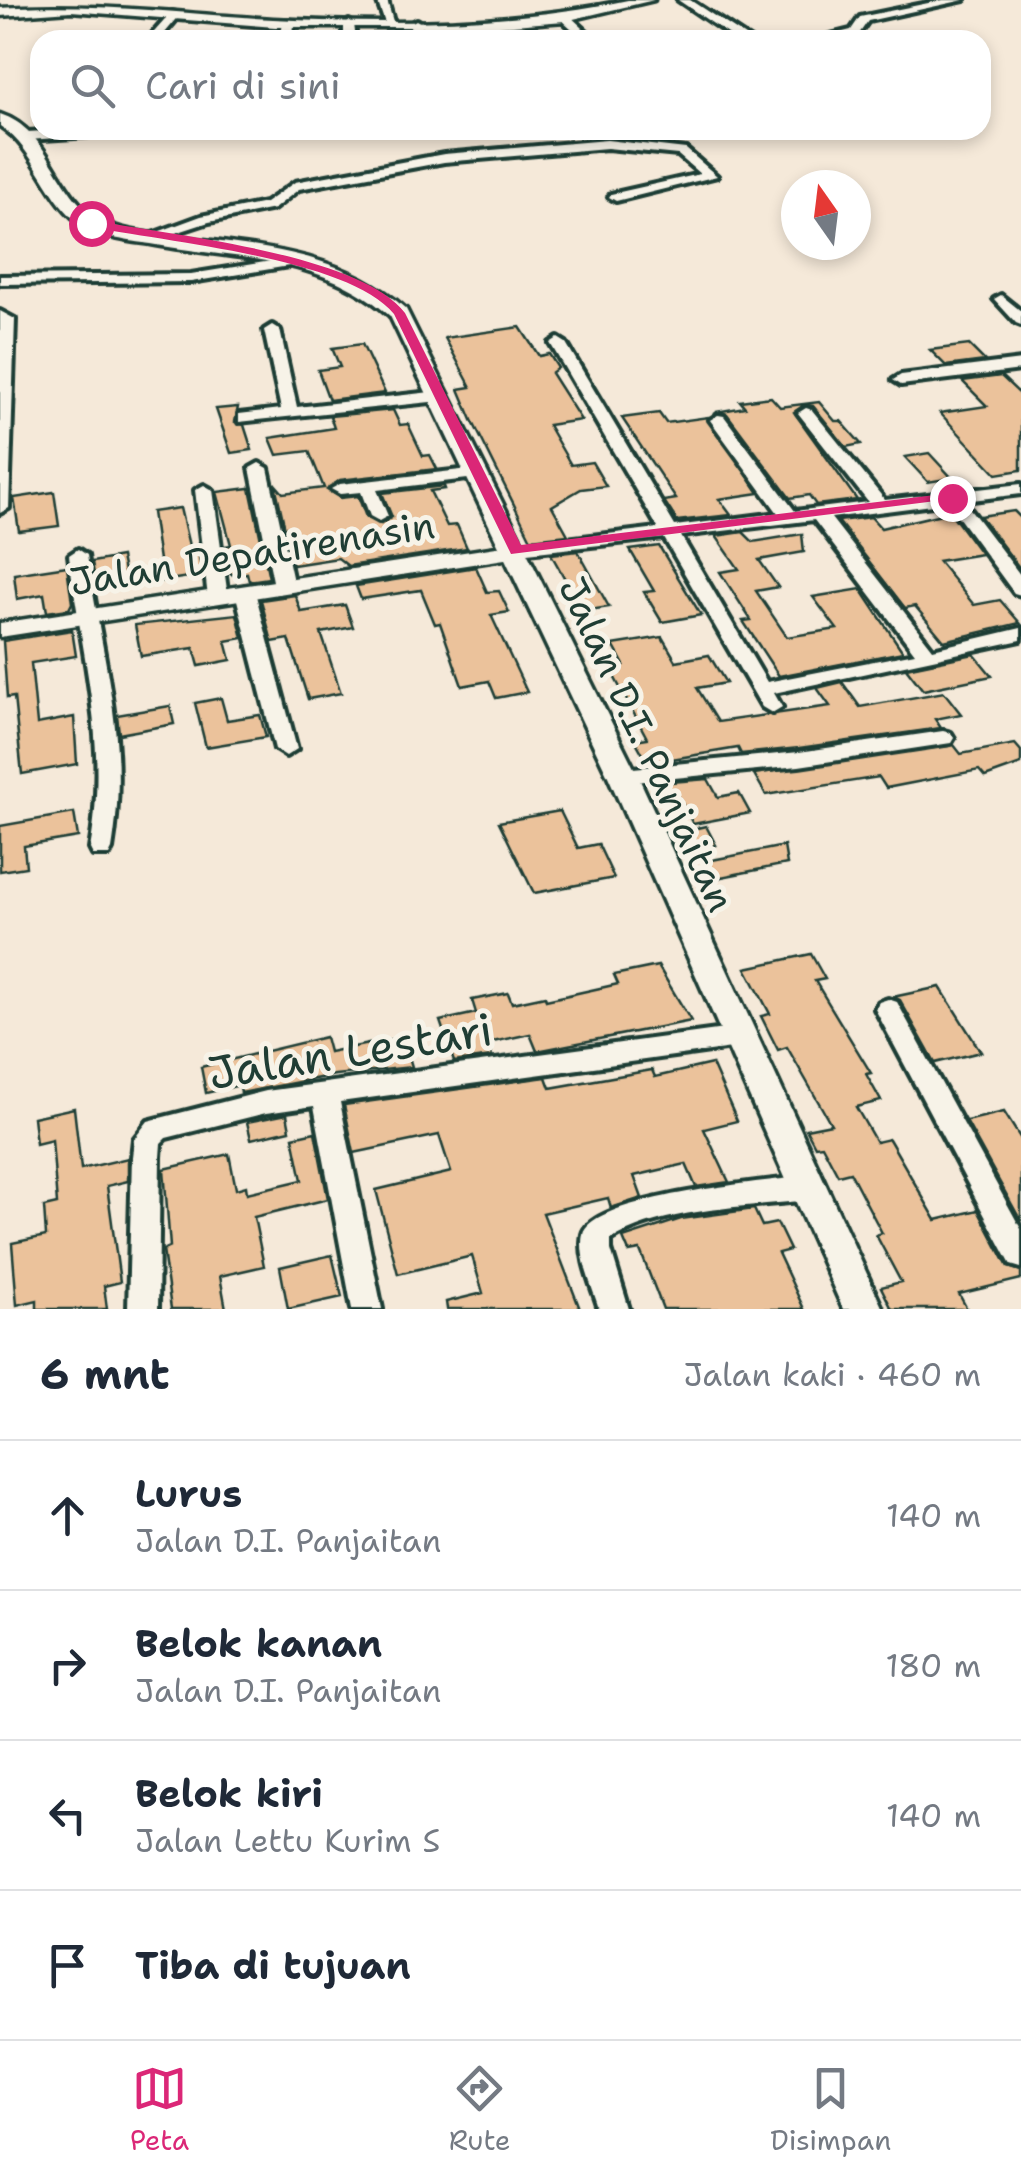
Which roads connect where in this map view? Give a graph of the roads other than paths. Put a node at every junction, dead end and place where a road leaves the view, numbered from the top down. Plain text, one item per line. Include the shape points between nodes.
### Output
1 (382, 0) edge
2 (682, 0) edge
3 (959, 0) edge
4 (639, 1) edge
5 (0, 12) edge
6 (176, 14) junction
7 (565, 17) junction
8 (288, 23) junction
9 (390, 23) junction
10 (416, 23) junction
11 (349, 24) junction
12 (486, 24) junction
13 (162, 30) edge
14 (287, 30) edge
15 (349, 30) edge
16 (416, 30) edge
17 (488, 30) edge
18 (579, 30) edge
19 (729, 30) edge
20 (856, 30) edge
21 (0, 119) edge
22 (27, 136) junction
23 (30, 136) edge
24 (616, 197) dead end
25 (151, 237) junction
26 (290, 262) junction
27 (0, 280) edge
28 (1001, 300) dead end
29 (0, 316) edge
30 (1021, 320) edge
31 (272, 330) dead end
32 (558, 343) dead end
33 (2, 366) edge
34 (1018, 368) edge
35 (901, 380) dead end
36 (440, 396) junction
37 (1, 399) edge
38 (290, 413) junction
39 (806, 413) dead end
40 (246, 418) dead end
41 (718, 420) dead end
42 (0, 462) edge
43 (259, 468) dead end
44 (478, 473) junction
45 (367, 486) junction
46 (340, 489) dead end
47 (1021, 489) edge
48 (204, 490) dead end
49 (952, 498) junction
50 (880, 506) junction
51 (0, 508) edge
52 (818, 512) junction
53 (379, 516) dead end
54 (789, 516) junction
55 (671, 531) junction
56 (516, 550) junction
57 (78, 555) dead end
58 (284, 586) junction
59 (1021, 589) edge
60 (245, 592) junction
61 (218, 597) junction
62 (86, 618) junction
63 (0, 630) edge
64 (1021, 634) edge
65 (928, 656) junction
66 (943, 738) dead end
67 (286, 749) dead end
68 (623, 776) junction
69 (100, 849) dead end
70 (888, 1008) dead end
71 (739, 1038) junction
72 (324, 1094) junction
73 (808, 1188) junction
74 (1021, 1256) edge
75 (143, 1309) edge
76 (367, 1309) edge
77 (614, 1309) edge
78 (864, 1309) edge

1 - 9 street
2 - 19 street
3 - 20 street via 864,19
4 - 7 street
5 - 6 street via 71,7
6 - 8 street
6 - 13 street
7 - 12 street
7 - 18 street
8 - 11 street
8 - 14 street
9 - 10 street
9 - 11 street
10 - 12 street
10 - 16 street
11 - 15 street
12 - 17 street
21 - 22 main road, Jalan D.I. Panjaitan
22 - 23 street
22 - 25 main road, Jalan D.I. Panjaitan via 91,223
24 - 25 street via 710,176 682,152 608,144 444,158 295,186 269,206
25 - 26 main road, Jalan D.I. Panjaitan
26 - 27 street via 191,278
26 - 36 main road, Jalan D.I. Panjaitan via 346,275 386,297
28 - 30 street
29 - 33 street via 7,319
31 - 38 street
32 - 55 street
33 - 37 street
34 - 35 street
36 - 38 street
36 - 44 main road, Jalan D.I. Panjaitan
37 - 42 street
38 - 40 street
39 - 50 street
41 - 54 street
42 - 51 street
43 - 58 street
44 - 45 street
44 - 56 main road, Jalan D.I. Panjaitan
45 - 46 street
45 - 53 street
47 - 49 street
48 - 61 street
49 - 50 street
49 - 59 street
50 - 52 street
52 - 54 street
52 - 65 street
54 - 55 street
55 - 56 street
55 - 65 street via 767,698
56 - 58 street, Jalan Depatirenasin
56 - 68 main road, Jalan D.I. Panjaitan
57 - 62 street
58 - 60 street, Jalan Depatirenasin
60 - 61 street, Jalan Depatirenasin
60 - 67 street
61 - 62 street, Jalan Depatirenasin
62 - 63 street, Jalan Depatirenasin
62 - 69 street via 111,742 112,803
64 - 65 street
66 - 68 street
68 - 71 main road, Jalan D.I. Panjaitan
70 - 74 street
71 - 72 street, Jalan Lestari
71 - 73 main road, Jalan D.I. Panjaitan
72 - 75 street, Jalan Lestari via 180,1120 148,1139
72 - 76 street
73 - 77 street via 609,1223 597,1234 597,1250
73 - 78 main road, Jalan D.I. Panjaitan

